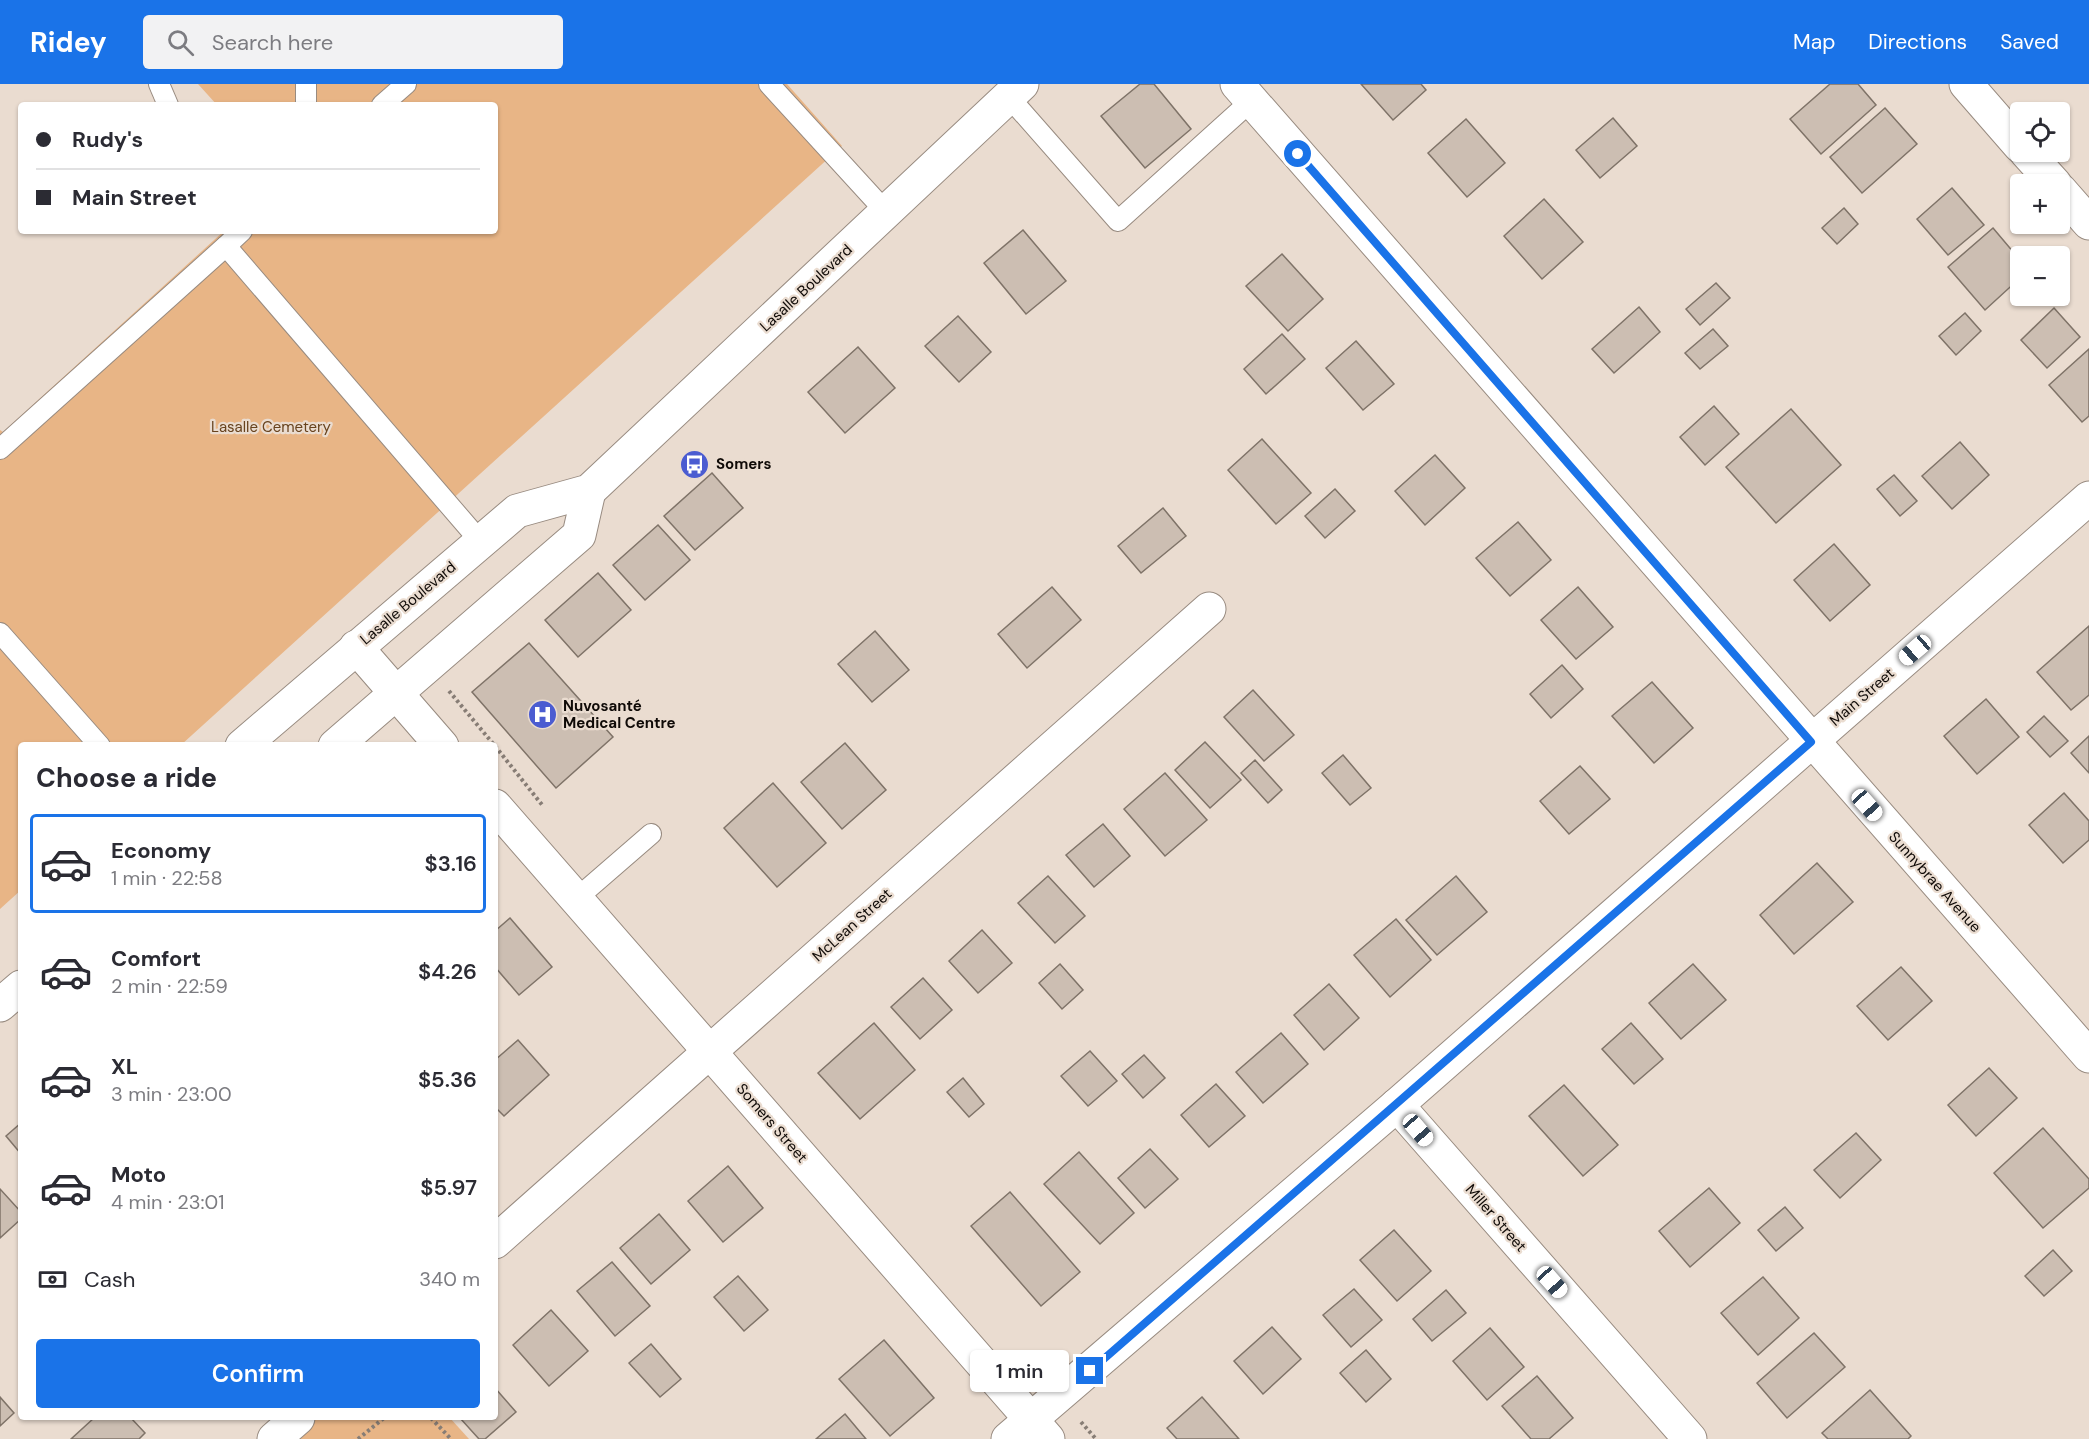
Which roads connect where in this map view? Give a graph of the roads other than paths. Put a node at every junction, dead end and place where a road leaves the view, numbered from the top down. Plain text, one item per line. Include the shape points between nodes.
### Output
1 (159, 84) edge
2 (306, 84) edge
3 (406, 84) edge
4 (769, 84) edge
5 (1966, 84) edge
6 (1016, 90) edge
7 (1244, 92) edge
8 (167, 102) edge
9 (306, 102) edge
10 (385, 102) edge
11 (2010, 135) edge
12 (2035, 162) edge
13 (2046, 174) edge
14 (2070, 201) edge
15 (886, 212) junction
16 (2089, 223) edge
17 (239, 234) edge
18 (225, 246) junction
19 (0, 449) edge
20 (589, 491) junction
21 (2089, 498) edge
22 (480, 541) junction
23 (1209, 609) dead end
24 (0, 633) edge
25 (356, 647) junction
26 (395, 692) junction
27 (96, 742) edge
28 (247, 742) edge
29 (339, 742) edge
30 (439, 742) edge
31 (1811, 742) junction
32 (498, 809) edge
33 (651, 834) dead end
34 (576, 899) junction
35 (18, 990) edge
36 (0, 1005) edge
37 (709, 1051) junction
38 (2089, 1056) edge
39 (1397, 1106) junction
40 (498, 1239) edge
41 (296, 1420) edge
42 (1030, 1433) edge
43 (273, 1439) edge
44 (1690, 1439) edge

1 - 8 lane
2 - 9 lane
3 - 10 lane
4 - 15 lane
5 - 11 street
6 - 7 lane via 1119,220
6 - 15 street, Lasalle Boulevard
7 - 31 street, Sunnybrae Avenue
12 - 13 street
14 - 16 street
15 - 20 street, Lasalle Boulevard
17 - 18 lane
18 - 19 lane
18 - 22 lane
20 - 22 street, Lasalle Boulevard via 517,511
20 - 26 street via 579,535
21 - 31 street, Main Street
22 - 25 street, Lasalle Boulevard
23 - 37 street, McLean Street
24 - 27 lane
25 - 26 street
25 - 28 street, Lasalle Boulevard
26 - 29 street
26 - 30 street
31 - 38 street, Sunnybrae Avenue
31 - 39 street, Main Street
32 - 34 street, Somers Street
33 - 34 lane
34 - 37 street, Somers Street
35 - 36 street
37 - 40 street, McLean Street
37 - 42 street, Somers Street
39 - 42 street, Main Street
39 - 44 street, Miller Street
41 - 43 street

